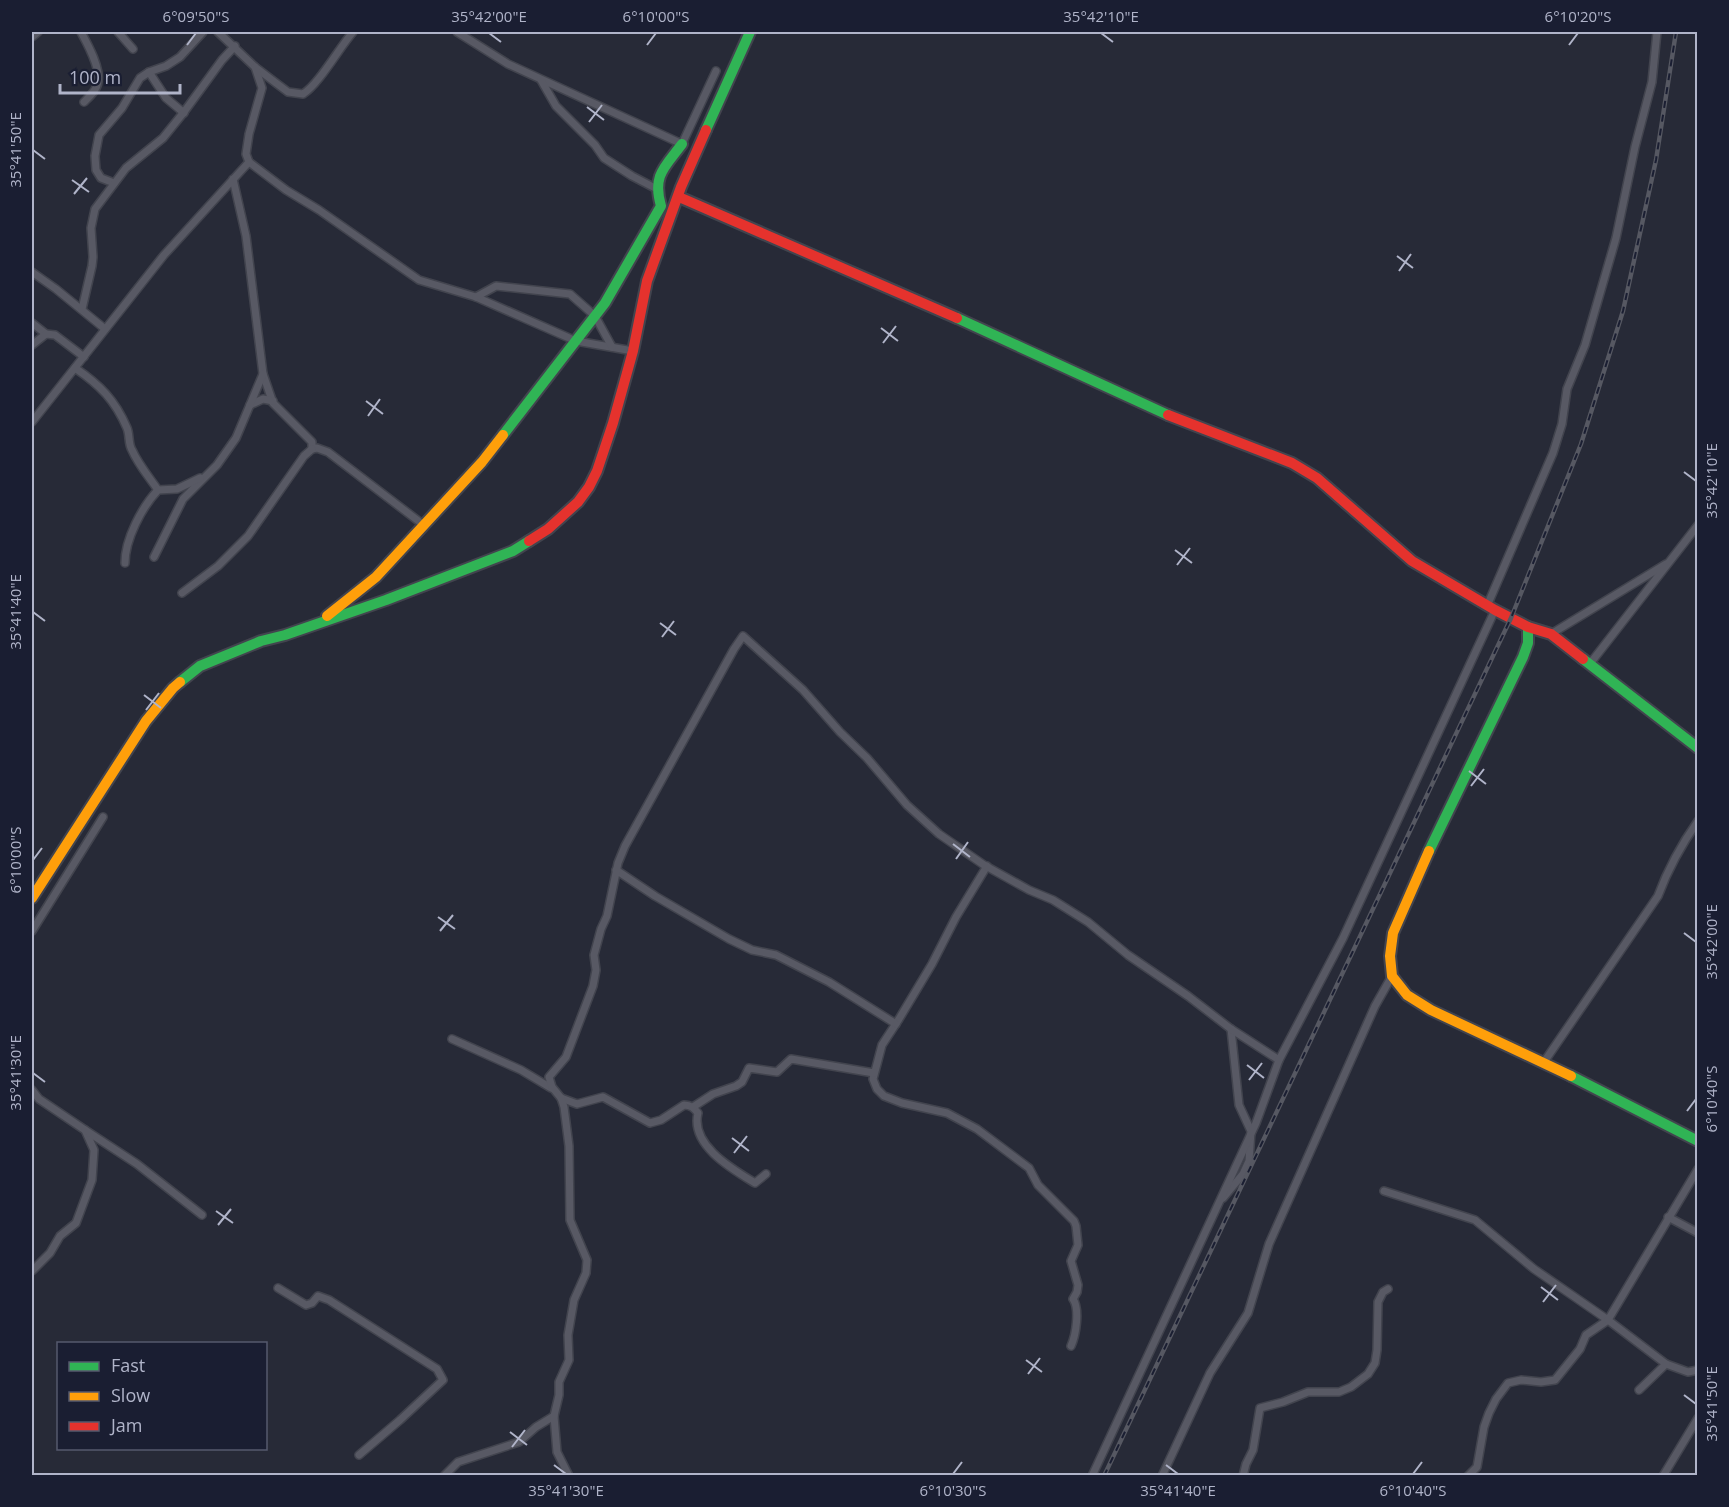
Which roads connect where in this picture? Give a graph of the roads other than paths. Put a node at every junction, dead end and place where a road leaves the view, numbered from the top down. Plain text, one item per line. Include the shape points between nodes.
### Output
1 (38, 32) edge
2 (81, 32) edge
3 (118, 32) edge
4 (203, 32) edge
5 (218, 32) edge
6 (225, 32) edge
7 (353, 32) edge
8 (457, 32) edge
9 (750, 32) edge
10 (1658, 32) edge
11 (32, 37) edge
12 (232, 44) junction
13 (133, 49) dead end
14 (255, 67) junction
15 (716, 71) dead end
16 (149, 72) junction
17 (540, 79) junction
18 (84, 102) dead end
19 (184, 113) junction
20 (682, 144) junction
21 (249, 162) junction
22 (233, 179) junction
23 (114, 183) junction
24 (657, 189) junction
25 (679, 196) junction
26 (32, 274) edge
27 (476, 297) junction
28 (82, 309) junction
29 (595, 316) junction
30 (32, 323) edge
31 (105, 329) junction
32 (46, 334) junction
33 (576, 341) junction
34 (32, 345) edge
35 (612, 347) junction
36 (633, 351) junction
37 (84, 357) junction
38 (75, 368) junction
39 (263, 374) junction
40 (273, 401) junction
41 (249, 406) junction
42 (32, 422) edge
43 (312, 449) junction
44 (205, 476) junction
45 (158, 490) junction
46 (1698, 525) edge
47 (425, 526) junction
48 (154, 557) dead end
49 (1670, 561) junction
50 (125, 563) dead end
51 (182, 593) dead end
52 (1491, 608) junction
53 (322, 620) junction
54 (1528, 627) junction
55 (1551, 634) junction
56 (1589, 665) junction
57 (1698, 748) edge
58 (104, 817) dead end
59 (1698, 821) edge
60 (987, 867) junction
61 (616, 870) junction
62 (32, 898) edge
63 (32, 931) edge
64 (1392, 976) junction
65 (896, 1024) junction
66 (1231, 1029) junction
67 (452, 1039) dead end
68 (1279, 1060) junction
69 (1544, 1062) junction
70 (874, 1073) junction
71 (32, 1090) edge
72 (555, 1090) junction
73 (561, 1098) junction
74 (693, 1107) junction
75 (85, 1130) junction
76 (1251, 1131) junction
77 (1698, 1141) edge
78 (1698, 1169) edge
79 (766, 1174) dead end
80 (1383, 1191) dead end
81 (202, 1215) dead end
82 (1668, 1217) junction
83 (1698, 1233) edge
84 (32, 1271) edge
85 (279, 1288) dead end
86 (1388, 1289) dead end
87 (1608, 1320) junction
88 (1071, 1346) dead end
89 (1666, 1364) junction
90 (1698, 1370) edge
91 (1639, 1390) dead end
92 (554, 1416) junction
93 (1698, 1418) edge
94 (360, 1455) dead end
95 (444, 1476) edge
96 (570, 1476) edge
97 (1092, 1476) edge
98 (1162, 1476) edge
99 (1244, 1476) edge
100 (1468, 1476) edge
101 (1663, 1476) edge

1 - 11 street
2 - 18 street via 95,62 98,81
3 - 13 street
4 - 16 street via 180,57
5 - 12 street
6 - 12 street
7 - 14 street via 303,94 288,92
8 - 17 street
9 - 25 street
10 - 52 street via 1652,82 1616,238 1585,345 1567,389 1553,453
12 - 14 street
12 - 19 street
14 - 21 street via 262,88 246,147
15 - 20 street
16 - 19 street via 166,98
16 - 23 street via 140,78 99,135 94,156 96,170 101,178
17 - 20 street
17 - 24 street via 556,106 604,158
19 - 23 street
20 - 24 street via 658,177
21 - 22 street
21 - 27 street via 419,280
22 - 31 street via 164,255
22 - 39 street via 246,236
23 - 28 street via 94,209 93,257
24 - 29 street via 661,206
25 - 36 street via 647,281
25 - 52 street via 1168,415 1292,464 1317,478 1412,561
26 - 28 street
27 - 29 street via 496,286 570,294
27 - 33 street
28 - 31 street
29 - 33 street
29 - 35 street
30 - 32 street
31 - 37 street
32 - 34 street
32 - 37 street via 55,335
33 - 35 street
33 - 47 street via 482,462
35 - 36 street
36 - 53 street via 613,423 589,487 548,529 513,551 458,574
37 - 38 street
38 - 42 street
38 - 45 street via 106,392 126,427 130,448
39 - 40 street
39 - 41 street
40 - 41 street via 263,399
40 - 43 street via 312,442
41 - 44 street via 236,438
43 - 47 street via 328,452
43 - 51 street via 248,536 218,566
44 - 45 street via 177,489
44 - 48 street via 183,499
45 - 50 street via 138,518
46 - 49 street
47 - 53 street via 376,577
49 - 55 street
49 - 56 street
52 - 54 street
52 - 68 street via 1343,938
53 - 62 street via 220,656 173,688 134,738
54 - 55 street
54 - 64 street via 1523,657 1437,832 1393,933
55 - 56 street
56 - 57 street
58 - 63 street
59 - 69 street via 1681,845 1658,896
60 - 61 street via 939,834 907,805 803,690 743,636 630,837
60 - 65 street
60 - 66 street via 1088,922
61 - 65 street via 729,939 752,950 776,955
61 - 72 street via 594,956 593,986 566,1057 549,1077
64 - 69 street via 1407,995 1431,1010
64 - 98 street via 1285,1205 1248,1312 1210,1373
65 - 70 street via 882,1044
66 - 68 street
66 - 76 street via 1239,1105
67 - 72 street
68 - 76 street
69 - 77 street
70 - 74 street via 791,1059 777,1072 749,1068 742,1082
70 - 88 street via 877,1089 884,1096 947,1113 1027,1165 1038,1185 1074,1221 1079,1236 1071,1261 1078,1285 1073,1299 1077,1331
71 - 75 street
72 - 73 street
73 - 74 street via 577,1104 603,1097 650,1122 661,1120 684,1104
73 - 92 street via 569,1146 570,1220 588,1266 574,1300 568,1335 569,1360 559,1382
74 - 79 street via 698,1113 695,1125 702,1140 728,1167 755,1183
75 - 81 street via 137,1164
75 - 84 street via 94,1150 92,1180 76,1223 60,1236
76 - 97 street
78 - 82 street
80 - 87 street via 1475,1220 1534,1269
82 - 83 street
82 - 87 street
85 - 94 street via 306,1305 318,1296 328,1300 437,1369 443,1380
86 - 99 street via 1377,1302 1377,1350 1372,1370 1339,1392 1308,1392 1260,1408
87 - 89 street
87 - 100 street via 1586,1335 1556,1380 1508,1383 1489,1413 1477,1467
89 - 90 street via 1688,1372
89 - 91 street
92 - 95 street via 519,1442 458,1462
92 - 96 street via 557,1452
93 - 101 street

